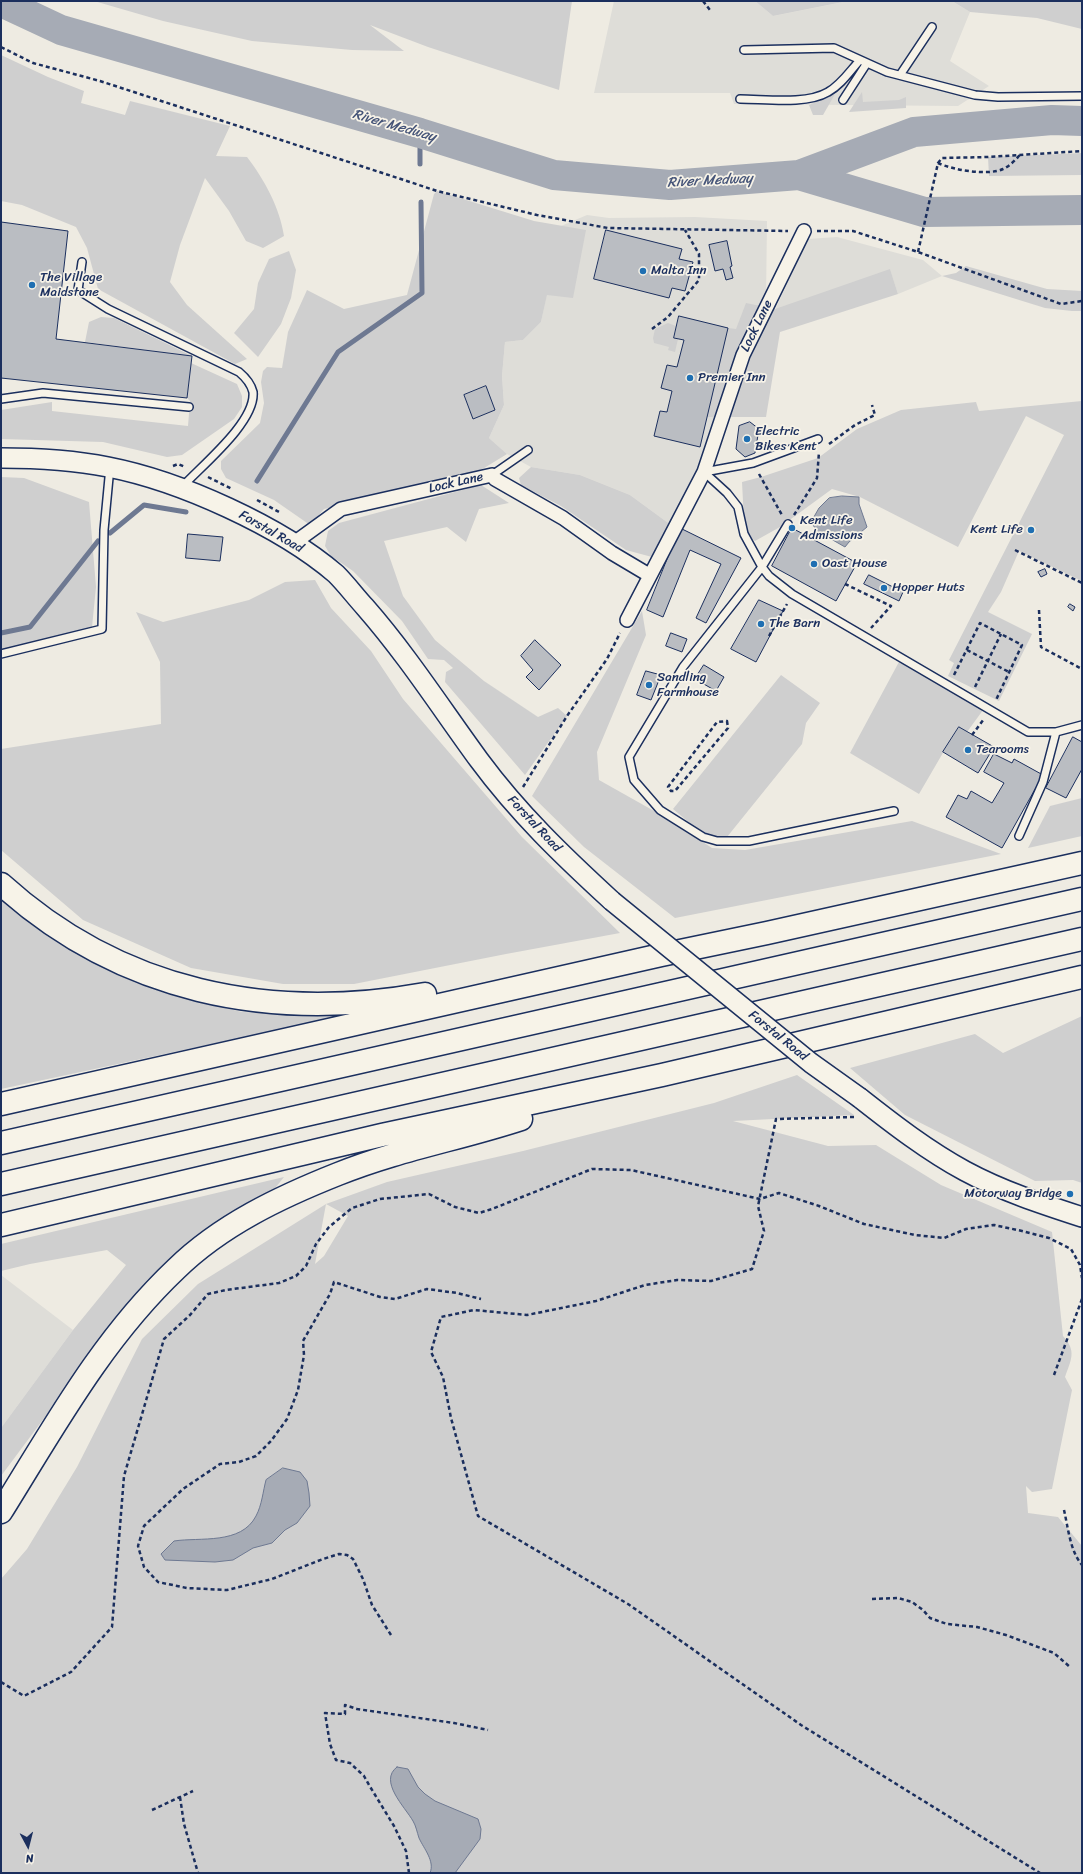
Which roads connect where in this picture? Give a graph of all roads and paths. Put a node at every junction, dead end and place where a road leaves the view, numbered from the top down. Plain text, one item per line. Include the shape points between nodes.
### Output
1 (703, 1) edge
2 (710, 10) dead end
3 (932, 27) dead end
4 (1, 46) edge
5 (744, 50) dead end
6 (860, 60) junction
7 (868, 63) junction
8 (900, 75) junction
9 (1082, 96) edge
10 (740, 99) dead end
11 (843, 100) dead end
12 (1082, 151) edge
13 (1020, 155) junction
14 (938, 163) junction
15 (685, 230) junction
16 (804, 231) junction
17 (918, 252) junction
18 (82, 262) dead end
19 (1082, 301) edge
20 (652, 329) dead end
21 (1, 399) edge
22 (872, 405) dead end
23 (189, 407) dead end
24 (818, 439) dead end
25 (528, 450) dead end
26 (1, 458) edge
27 (110, 467) junction
28 (704, 472) junction
29 (492, 475) junction
30 (761, 477) dead end
31 (181, 488) junction
32 (788, 524) junction
33 (294, 543) junction
34 (1015, 550) dead end
35 (762, 567) junction
36 (649, 575) junction
37 (1082, 583) edge
38 (845, 584) dead end
39 (792, 594) junction
40 (1039, 610) dead end
41 (627, 620) joint
42 (1001, 634) junction
43 (863, 635) junction
44 (769, 636) dead end
45 (967, 650) junction
46 (1, 654) edge
47 (988, 661) junction
48 (1082, 669) edge
49 (1009, 672) junction
50 (950, 684) junction
51 (974, 687) dead end
52 (991, 709) junction
53 (1082, 725) edge
54 (728, 728) joint
55 (1056, 732) junction
56 (972, 735) dead end
57 (513, 804) junction
58 (894, 811) dead end
59 (1019, 836) dead end
60 (1082, 864) edge
61 (1, 884) edge
62 (1082, 899) edge
63 (1082, 939) edge
64 (660, 955) junction
65 (1082, 977) edge
66 (662, 1075) junction
67 (1, 1104) edge
68 (883, 1116) junction
69 (1, 1144) edge
70 (1, 1184) edge
71 (760, 1199) junction
72 (1082, 1217) edge
73 (1, 1226) edge
74 (1082, 1278) edge
75 (481, 1299) dead end
76 (1082, 1299) edge
77 (1054, 1375) dead end
78 (1064, 1510) dead end
79 (1, 1512) edge
80 (1082, 1565) edge
81 (872, 1599) dead end
82 (391, 1635) dead end
83 (1070, 1666) dead end
84 (1, 1682) edge
85 (488, 1730) dead end
86 (193, 1791) dead end
87 (180, 1797) junction
88 (152, 1810) dead end
89 (198, 1873) edge
90 (409, 1873) edge
91 (1040, 1873) edge

1 - 2 path
3 - 8 lane
4 - 15 path via 33,63 100,81 437,191 537,215 608,228
5 - 6 lane via 834,48
6 - 7 lane
6 - 10 lane via 844,79 827,92 808,99
7 - 8 lane
7 - 11 lane
8 - 9 lane via 974,95
12 - 13 path
13 - 14 path via 942,158
13 - 14 path via 1003,169 994,172 962,171
14 - 17 path
15 - 16 path
15 - 20 path via 700,254 699,280 668,317
16 - 17 path via 853,231
16 - 28 street, Lock Lane via 743,356
17 - 19 path via 1060,304
18 - 31 lane via 78,290 108,308 239,372 250,384 250,410 240,426
21 - 23 lane via 43,393
22 - 32 path via 874,416 855,425 818,453 817,478
24 - 28 lane via 753,463
25 - 29 lane
26 - 27 street, Forstal Road via 34,458
27 - 31 street, Forstal Road
27 - 46 lane via 104,530 102,629
28 - 35 lane via 738,507 744,534
28 - 36 street, Lock Lane
29 - 33 street, Lock Lane via 341,509
29 - 36 street, Lock Lane
30 - 32 path
31 - 33 street, Forstal Road via 228,508
32 - 35 lane
33 - 57 street, Forstal Road via 337,575 378,622
34 - 37 path
35 - 39 lane
35 - 58 lane via 683,667 629,757 634,780 660,810 703,837 717,841 749,841
36 - 41 street, Lock Lane
38 - 43 path via 891,606
39 - 43 lane
39 - 44 path
40 - 48 path via 1041,647
41 - 57 path via 607,659 567,716
42 - 45 path via 980,623
42 - 47 path
42 - 49 path via 1022,645
43 - 50 lane
45 - 47 path
45 - 50 path
47 - 49 path
47 - 51 path
49 - 52 path
50 - 52 lane
52 - 55 lane via 1028,732
52 - 56 path
53 - 55 lane
54 - 54 path via 675,791 670,791 668,786 717,722 727,721
55 - 59 lane via 1044,782
57 - 68 street, Forstal Road, bridge via 612,901 811,1063
60 - 64 highway
61 - 64 highway via 68,935 122,964 183,987 258,1001 324,1004 402,998 518,976
62 - 69 highway
63 - 70 highway
64 - 67 highway
65 - 66 highway
66 - 73 highway via 382,1135
66 - 79 highway via 505,1125 374,1161 275,1201 226,1231 177,1268 145,1301 103,1352 62,1412
68 - 71 path via 776,1120
68 - 72 street, Forstal Road via 928,1149 966,1172 1009,1192
71 - 74 path via 779,1193 864,1224 915,1235 944,1238 966,1229 994,1225 1022,1231 1049,1238 1071,1249 1080,1266
71 - 84 path via 631,1170 592,1169 479,1213 429,1194 380,1199 352,1208 329,1227 316,1244 306,1266 296,1276 280,1283 208,1294 164,1339 124,1476 112,1627 71,1672 24,1696
71 - 91 path via 758,1206 764,1231 752,1269 711,1281 678,1280 645,1285 596,1301 527,1315 474,1310 441,1317 431,1352 443,1377 451,1418 478,1516 628,1604 802,1725
75 - 82 path via 427,1289 395,1299 380,1297 334,1282 330,1294 303,1341 304,1355 298,1390 287,1419 271,1441 256,1456 239,1462 220,1464 183,1489 144,1526 138,1546 144,1567 158,1582 227,1590 272,1579 339,1554 347,1555 353,1559 372,1605
76 - 77 path
78 - 80 path via 1070,1537
81 - 83 path via 898,1598 912,1602 930,1618 947,1624 977,1627 1006,1635 1054,1653
85 - 90 path via 345,1705 345,1714 325,1713 330,1744 336,1760 350,1763 364,1776 406,1851
86 - 87 path
87 - 88 path
87 - 89 path via 184,1824

